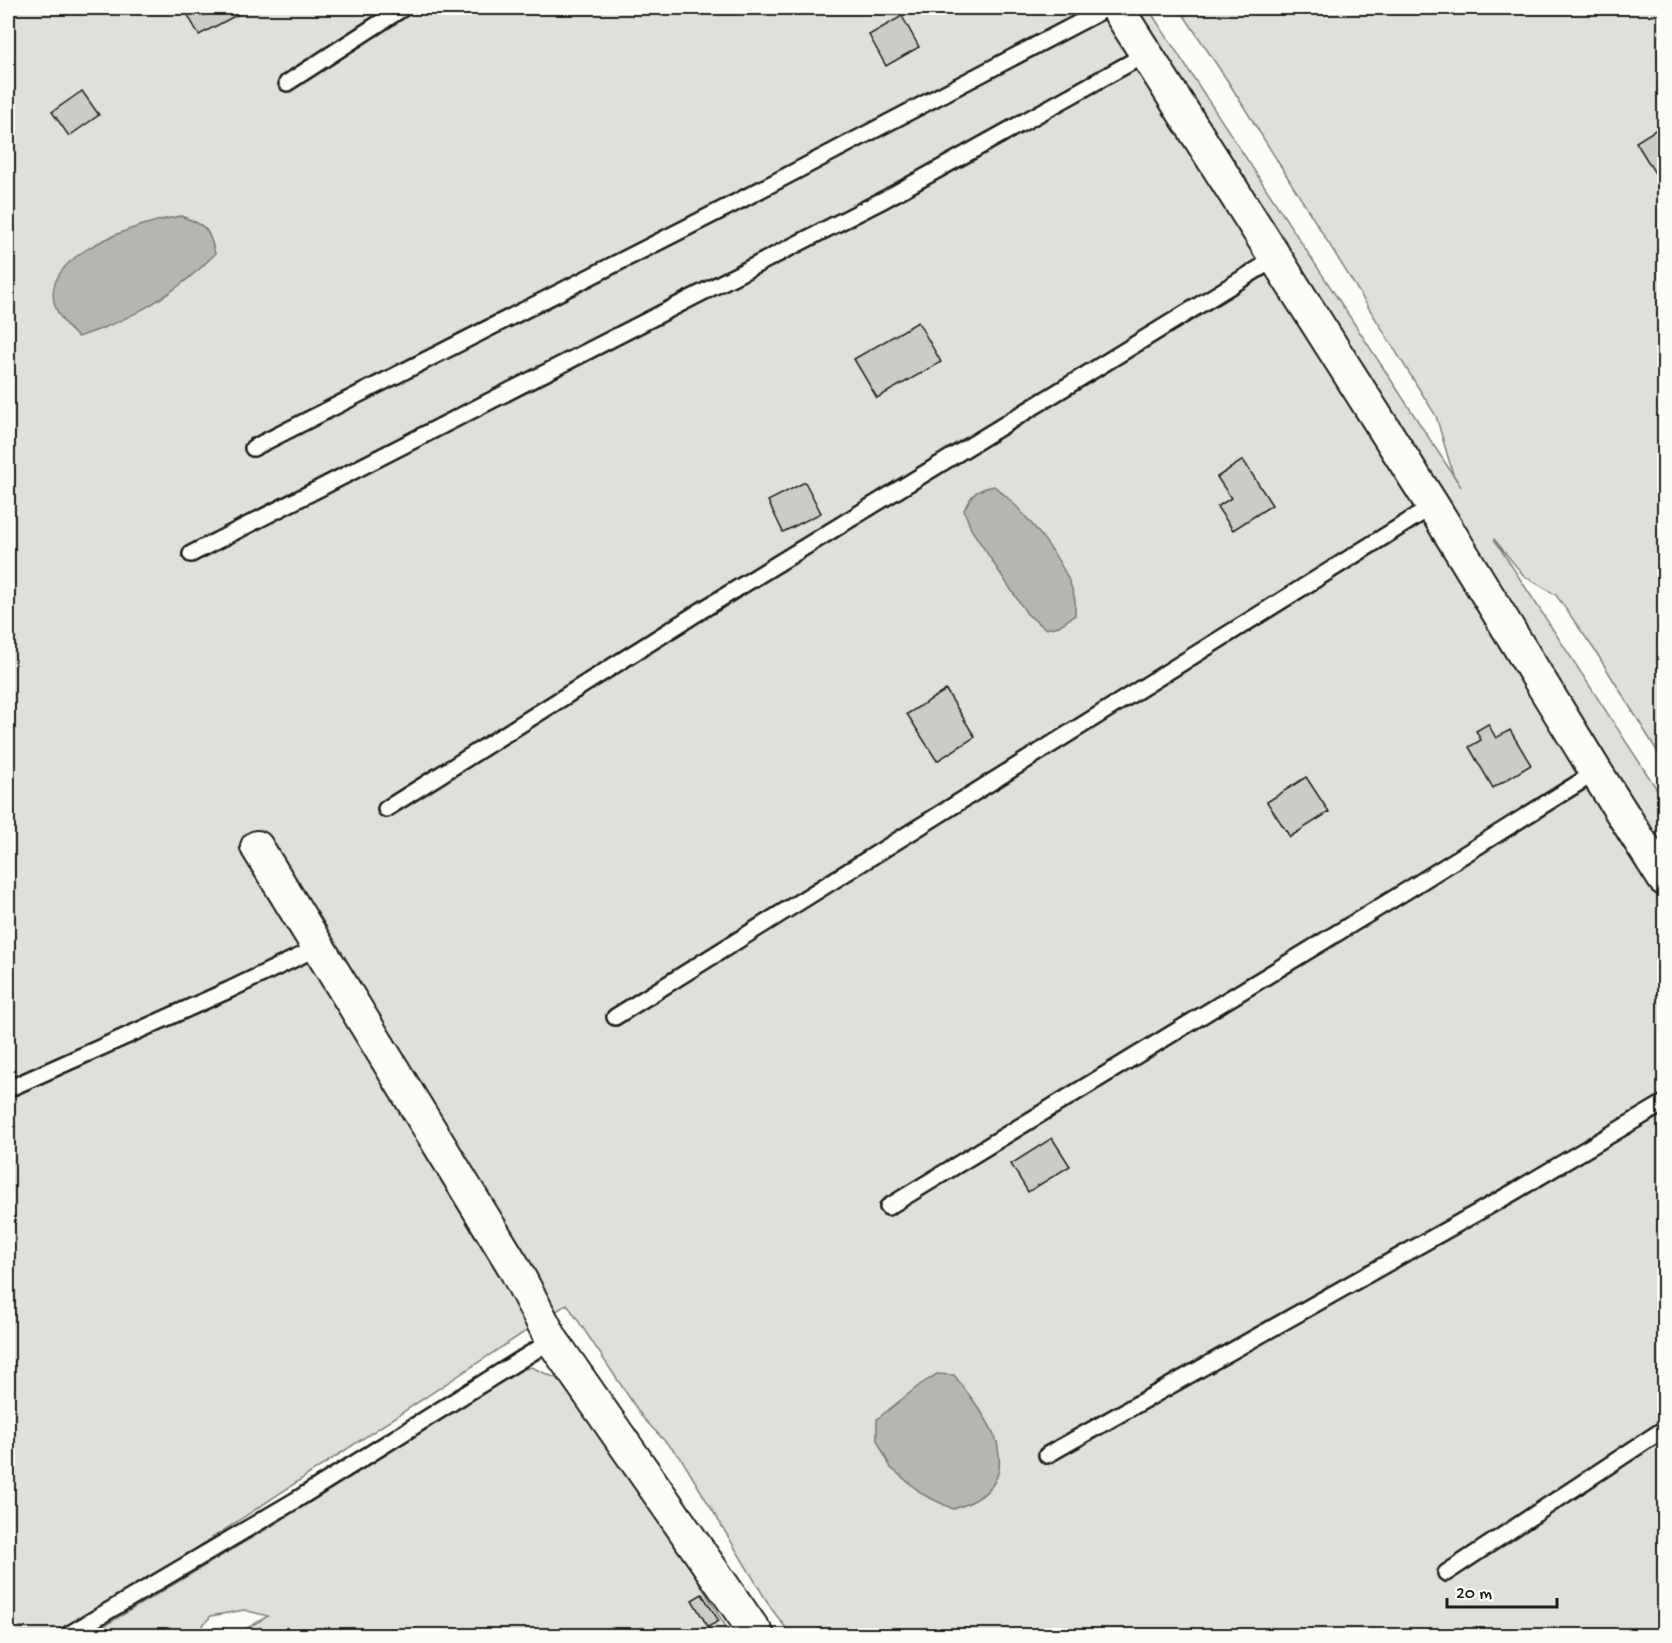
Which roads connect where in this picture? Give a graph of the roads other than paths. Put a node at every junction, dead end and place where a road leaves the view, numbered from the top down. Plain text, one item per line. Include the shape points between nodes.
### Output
1 (403, 8) edge
2 (1107, 8) edge
3 (1116, 8) edge
4 (1146, 54) junction
5 (287, 83) dead end
6 (1276, 258) junction
7 (253, 448) dead end
8 (1433, 506) junction
9 (191, 554) dead end
10 (1596, 772) junction
11 (386, 809) dead end
12 (257, 847) dead end
13 (1665, 879) edge
14 (319, 947) junction
15 (615, 1017) dead end
16 (8, 1089) edge
17 (1665, 1103) edge
18 (888, 1207) dead end
19 (552, 1340) junction
20 (1665, 1429) edge
21 (1047, 1455) dead end
22 (1446, 1573) dead end
23 (66, 1635) edge
24 (758, 1635) edge

1 - 5 lane
2 - 7 lane
3 - 4 street
4 - 6 street
4 - 9 lane via 885,199
6 - 8 street
6 - 11 lane
8 - 10 street
8 - 15 lane
10 - 13 street
10 - 18 lane
12 - 14 street
14 - 16 lane
14 - 19 street via 514,1267
17 - 21 lane
19 - 23 lane via 296,1500
19 - 24 street
20 - 22 lane

